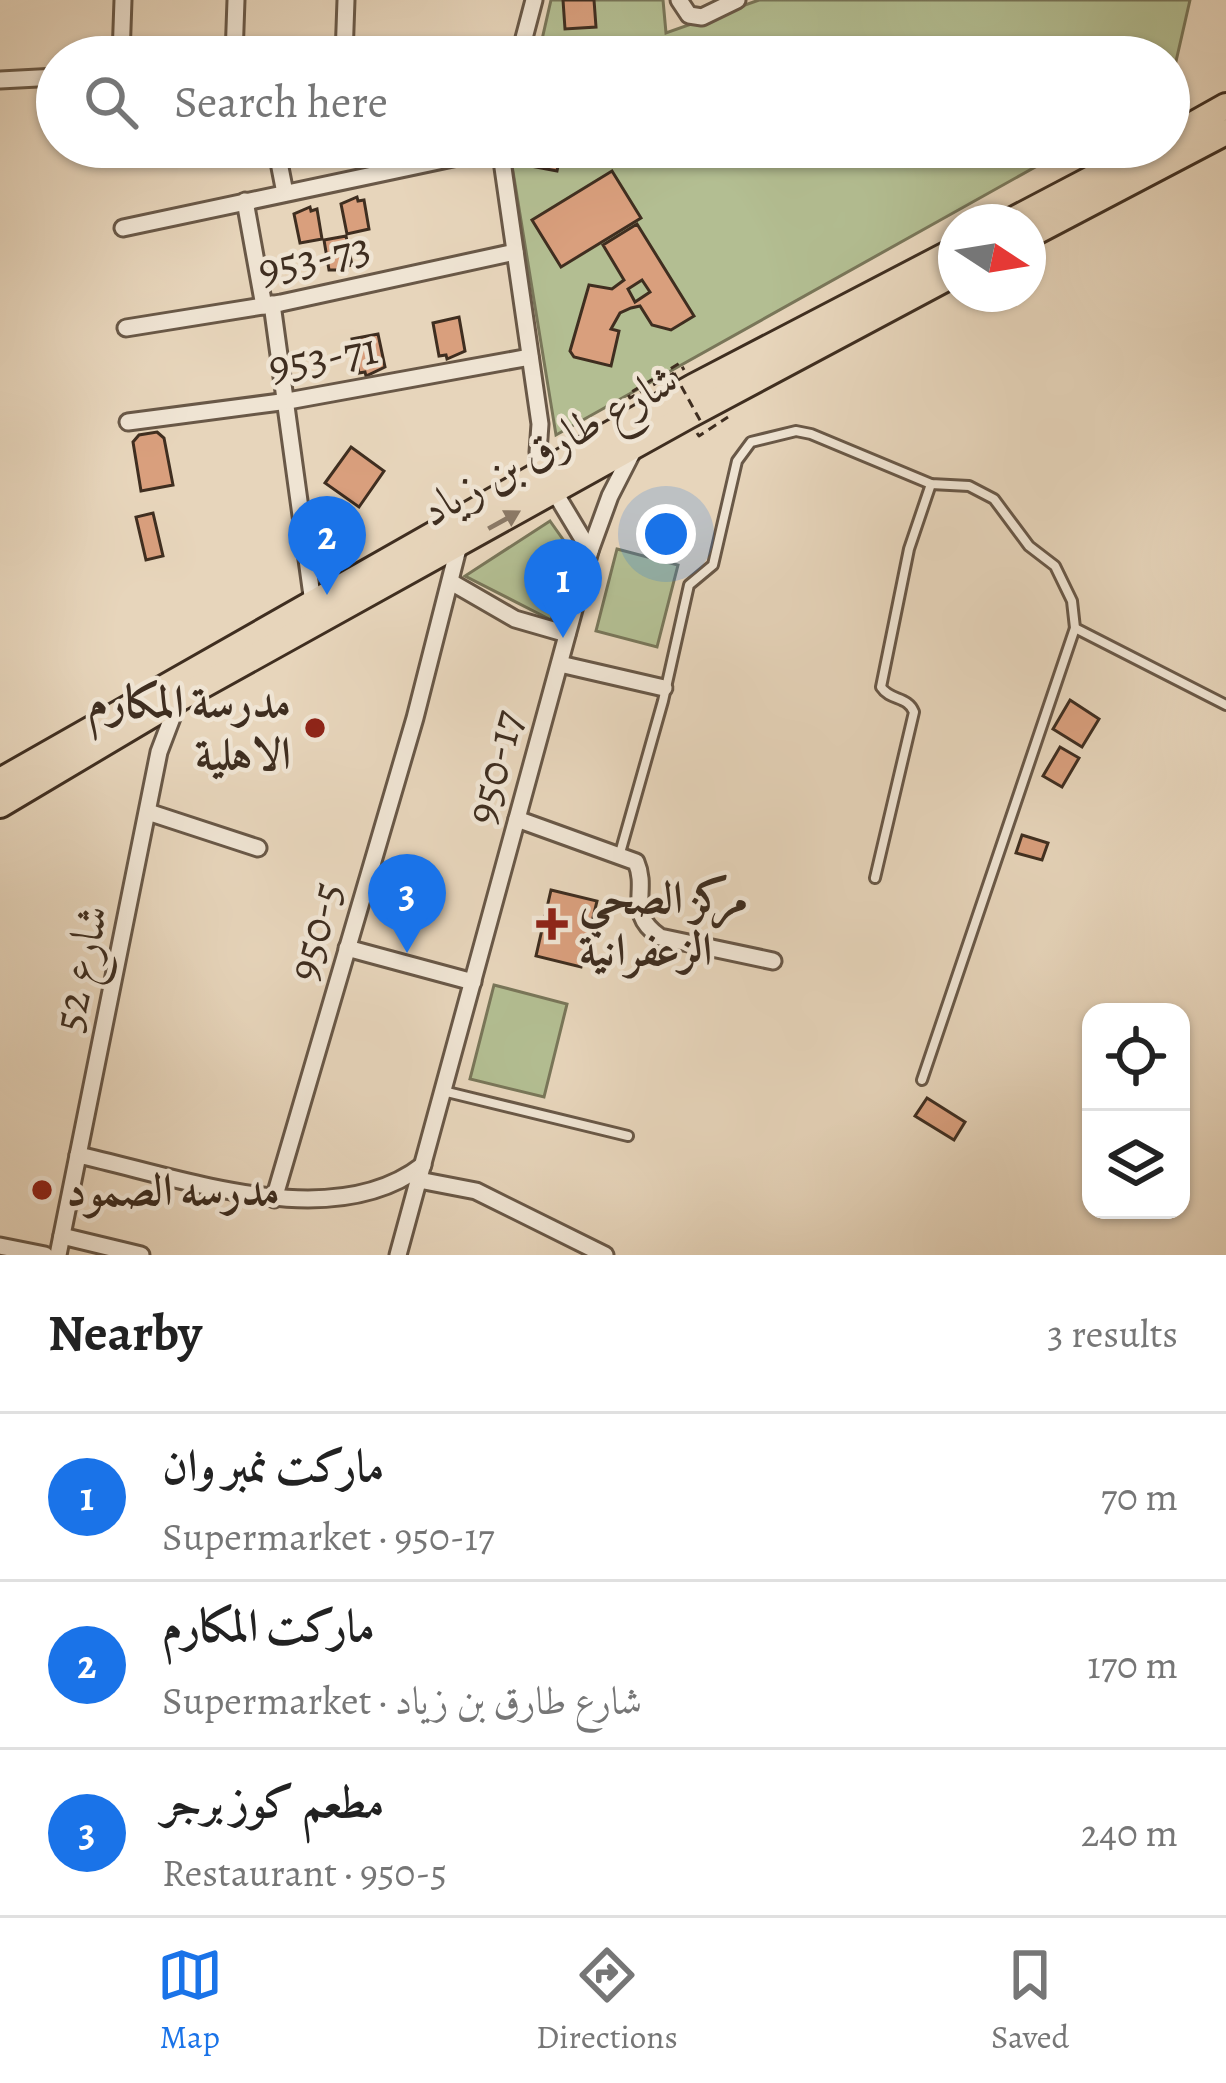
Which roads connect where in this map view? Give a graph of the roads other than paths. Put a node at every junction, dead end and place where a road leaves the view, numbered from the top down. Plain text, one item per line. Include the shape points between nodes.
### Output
1 (123, 0) edge
2 (236, 0) edge
3 (346, 0) edge
4 (534, 0) edge
5 (679, 0) edge
6 (737, 0) edge
7 (122, 36) edge
8 (235, 36) edge
9 (345, 36) edge
10 (525, 36) edge
11 (36, 78) edge
12 (0, 80) edge
13 (1226, 106) edge
14 (1190, 126) edge
15 (1226, 132) edge
16 (1190, 151) edge
17 (280, 168) edge
18 (379, 168) edge
19 (503, 168) edge
20 (1112, 168) edge
21 (1157, 168) edge
22 (285, 193) junction
23 (244, 201) junction
24 (1043, 204) edge
25 (1046, 227) edge
26 (123, 228) dead end
27 (515, 252) junction
28 (938, 260) edge
29 (938, 283) edge
30 (268, 305) junction
31 (126, 328) dead end
32 (530, 358) junction
33 (288, 401) junction
34 (128, 422) dead end
35 (638, 443) junction
36 (548, 481) junction
37 (932, 484) junction
38 (459, 545) junction
39 (590, 551) junction
40 (451, 582) junction
41 (313, 603) junction
42 (1075, 628) junction
43 (568, 634) junction
44 (560, 664) junction
45 (664, 688) junction
46 (180, 698) junction
47 (1226, 705) edge
48 (128, 729) junction
49 (159, 752) junction
50 (0, 781) edge
51 (0, 805) edge
52 (148, 812) junction
53 (517, 819) junction
54 (258, 848) dead end
55 (620, 853) junction
56 (875, 878) dead end
57 (347, 948) junction
58 (773, 961) dead end
59 (473, 982) junction
60 (922, 1080) dead end
61 (443, 1091) junction
62 (628, 1136) dead end
63 (78, 1155) junction
64 (421, 1173) junction
65 (274, 1198) junction
66 (62, 1236) junction
67 (0, 1246) edge
68 (45, 1255) edge
69 (58, 1255) edge
70 (141, 1255) edge
71 (398, 1255) edge
72 (605, 1255) edge

1 - 7 street
2 - 8 street
3 - 9 street
4 - 10 street
5 - 6 street via 688,15 702,17
11 - 12 street
13 - 14 main road
15 - 16 main road
17 - 22 street
18 - 22 street
19 - 27 street
20 - 24 main road
21 - 25 main road
22 - 23 street
23 - 26 street
23 - 30 street
27 - 30 street, 953-73
27 - 32 street
28 - 36 main road, شارع طارق بن زياد
29 - 35 main road, شارع طارق بن زياد
30 - 31 street, 953-73
30 - 33 street
32 - 33 street, 953-71
32 - 36 street
33 - 34 street, 953-71
33 - 41 street
35 - 36 main road, شارع طارق بن زياد
35 - 39 street, 950-17
38 -> 36 main road, شارع طارق بن زياد
36 - 39 street
36 - 41 main road, شارع طارق بن زياد
37 - 42 lane via 969,486 994,499 1055,566
37 - 45 lane via 796,431 752,442 737,461 713,565 689,584
37 - 56 lane via 909,550 881,686 914,712
38 - 40 street, 950-5
38 - 46 main road, شارع طارق بن زياد
39 - 43 street, 950-17
40 - 43 street via 515,619
40 - 57 street, 950-5
41 - 50 main road, شارع طارق بن زياد
42 - 47 lane
42 - 60 lane
43 - 44 street, 950-17
44 - 45 street
44 - 53 street, 950-17
45 - 55 lane
46 - 48 main road, شارع طارق بن زياد
46 - 49 street, شارع 52
48 - 49 street
48 - 51 main road, شارع طارق بن زياد
49 - 52 street, شارع 52
52 - 54 street
52 - 63 street, شارع 52
53 - 55 street
53 - 59 street, 950-17
55 - 58 street via 640,870 645,927
57 - 59 street
57 - 65 street, 950-5
59 - 61 street, 950-17
61 - 62 lane
61 - 64 street, 950-17
63 - 65 street
63 - 66 street, شارع 52
64 - 65 street via 354,1196
64 - 71 street, 950-17
64 - 72 street via 492,1197
66 - 69 street, شارع 52
66 - 70 street
67 - 68 street

